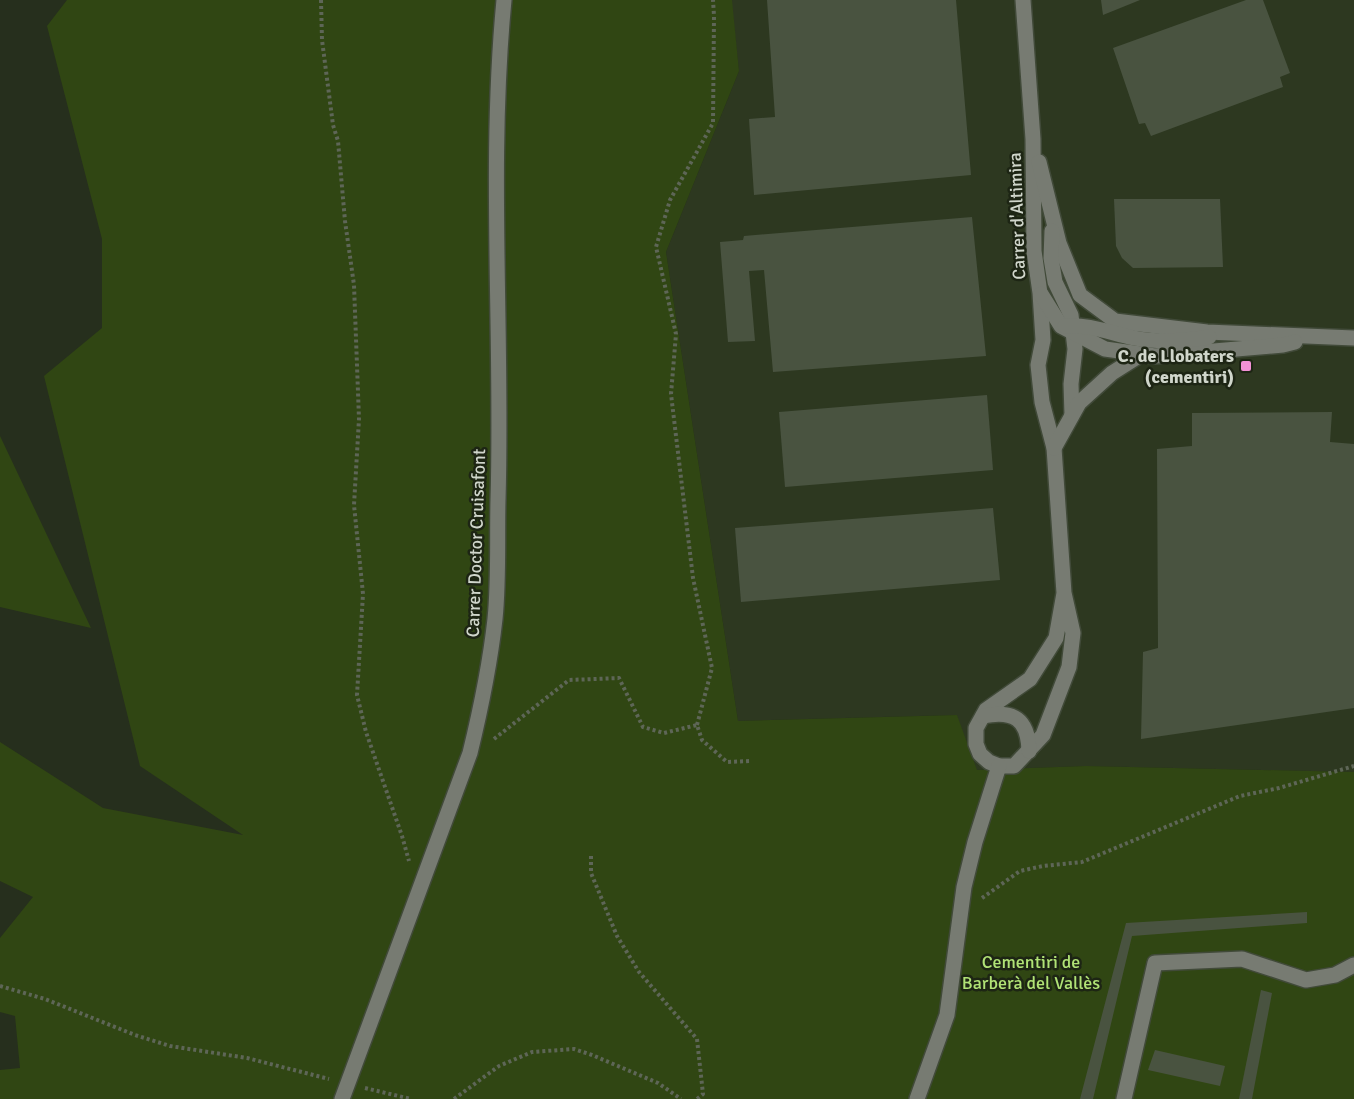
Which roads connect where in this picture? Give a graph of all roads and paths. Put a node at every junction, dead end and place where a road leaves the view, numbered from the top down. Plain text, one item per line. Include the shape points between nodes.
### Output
1 (321, 0) edge
2 (504, 0) edge
3 (713, 0) edge
4 (1023, 0) edge
5 (1033, 139) junction
6 (1052, 218) junction
7 (1040, 292) junction
8 (1069, 328) junction
9 (1230, 333) junction
10 (1312, 337) junction
11 (1354, 338) edge
12 (1043, 340) junction
13 (1142, 354) junction
14 (1072, 416) junction
15 (1054, 448) junction
16 (1064, 592) junction
17 (983, 716) junction
18 (697, 724) junction
19 (1029, 751) junction
20 (467, 760) junction
21 (751, 760) dead end
22 (999, 766) junction
23 (1354, 766) edge
24 (591, 856) dead end
25 (414, 900) junction
26 (960, 914) junction
27 (1354, 965) edge
28 (0, 986) edge
29 (303, 1072) dead end
30 (1127, 1098) edge
31 (342, 1099) edge
32 (454, 1099) edge
33 (681, 1099) edge
34 (697, 1099) edge
35 (917, 1099) edge

1 - 25 path via 322,40 354,285 359,419 354,505 363,594 357,695 402,836
2 - 20 street, Carrer Doctor Cruisafont via 497,156 500,437 495,616 484,696
3 - 18 path via 713,123 670,200 656,247 676,334 671,394 693,578 712,668
4 - 5 street, Carrer d'Altimira
5 - 6 street, Carrer d'Altimira
5 - 7 street, Carrer d'Altimira via 1034,251
6 - 8 street, Carrer d'Altimira via 1051,258 1055,282 1071,315
6 - 9 street, Carrer d'Altimira via 1080,295 1115,321
7 - 8 street, Carrer d'Altimira
7 - 12 street, Carrer d'Altimira
8 - 9 street via 1102,329 1136,339 1183,342
8 - 12 street
8 - 13 street via 1105,349
8 - 14 street, Carrer d'Altimira via 1075,349
9 - 10 street
10 - 11 street
10 - 13 street via 1283,345
12 - 15 street, Carrer d'Altimira via 1038,365 1042,402
13 - 14 street via 1112,373 1079,403
14 - 15 street
15 - 16 street, Carrer d'Altimira
16 - 17 street, Carrer d'Altimira via 1056,638 1030,680 1002,697
16 - 19 street, Carrer d'Altimira via 1072,633 1069,667 1043,735
17 - 19 street via 1010,714 1018,720 1028,733
17 - 22 street via 976,728 976,744 989,762
18 - 20 path via 664,733 643,727 619,678 569,680
18 - 21 path via 702,740 727,762
19 - 22 street, Carrer d'Altimira via 1014,766
20 - 25 street, Carrer Doctor Cruisafont
22 - 26 street via 975,842
23 - 26 path via 1240,796 1082,862 1020,871
24 - 34 path via 591,873 618,936 639,972 697,1039 703,1094
25 - 31 street, Carrer Doctor Cruisafont
26 - 35 street via 947,1016
27 - 30 street via 1335,975 1306,980 1242,959 1155,963
28 - 29 path via 170,1046
32 - 33 path via 499,1066 532,1052 574,1049 658,1083

